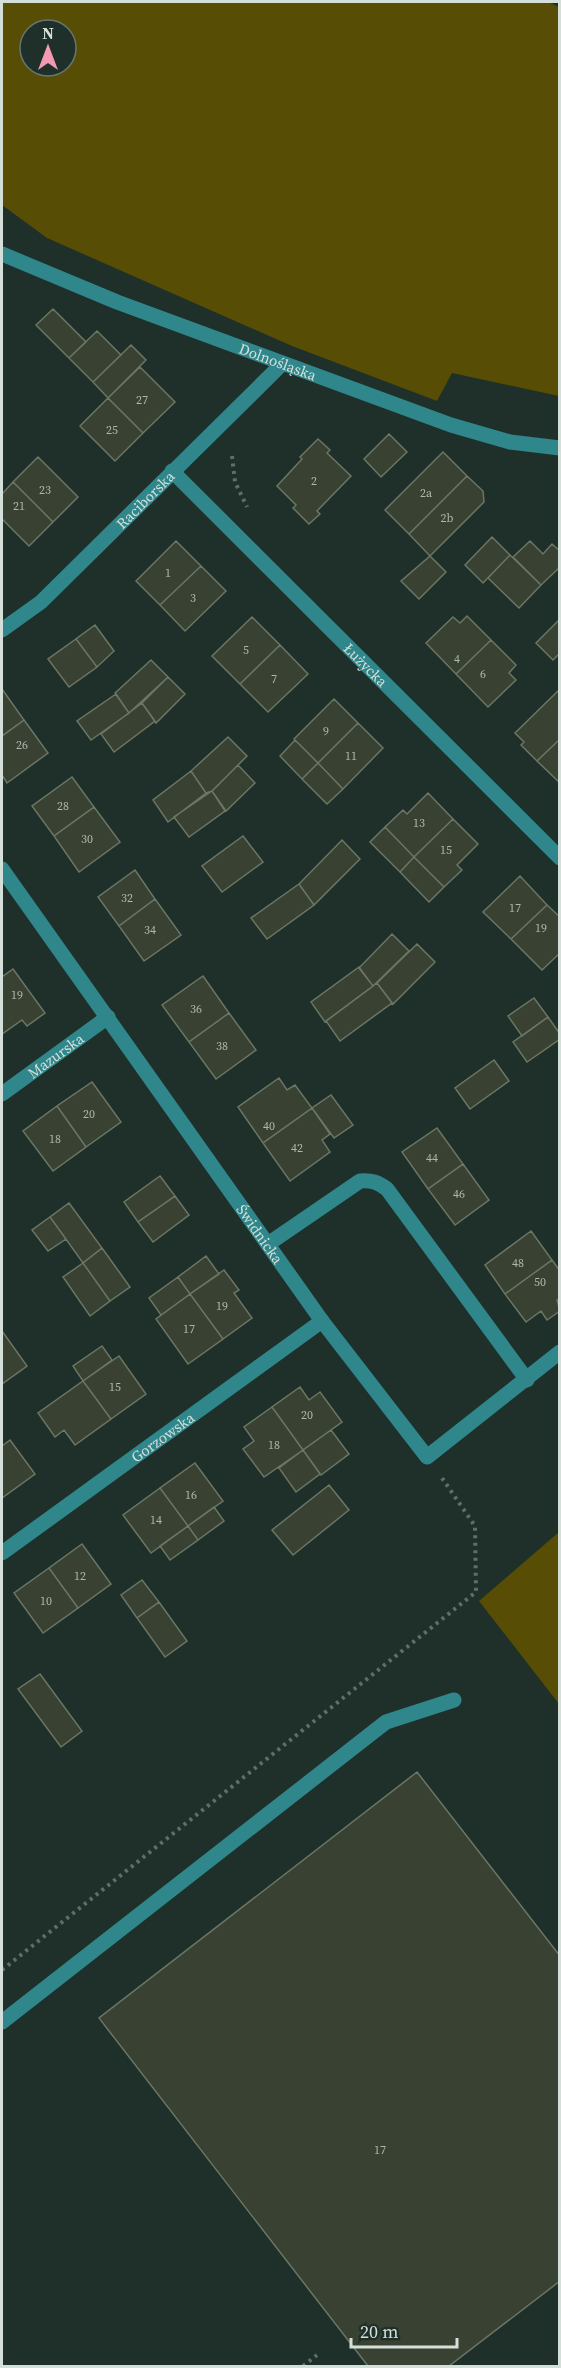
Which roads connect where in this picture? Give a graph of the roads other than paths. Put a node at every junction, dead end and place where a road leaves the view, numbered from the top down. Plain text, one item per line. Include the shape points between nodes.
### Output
1 (2, 254) edge
2 (282, 364) junction
3 (560, 448) edge
4 (172, 471) junction
5 (2, 630) edge
6 (560, 858) edge
7 (2, 869) edge
8 (108, 1017) junction
9 (2, 1094) edge
10 (268, 1244) junction
11 (322, 1321) junction
12 (560, 1353) edge
13 (527, 1380) junction
14 (2, 1552) edge
15 (454, 1700) dead end
16 (2, 2022) edge

1 - 2 street, Dolnośląska
2 - 3 street, Dolnośląska via 451,425 510,442
2 - 4 street, Raciborska
4 - 5 street, Raciborska via 41,602
4 - 6 street, Łużycka
7 - 8 street, Świdnicka
8 - 9 street, Mazurska
8 - 10 street, Świdnicka
10 - 11 street, Świdnicka
10 - 13 street via 360,1181 380,1184
11 - 13 street, Świdnicka via 428,1457
11 - 14 street, Gorzowska
12 - 13 street
15 - 16 street via 386,1722

